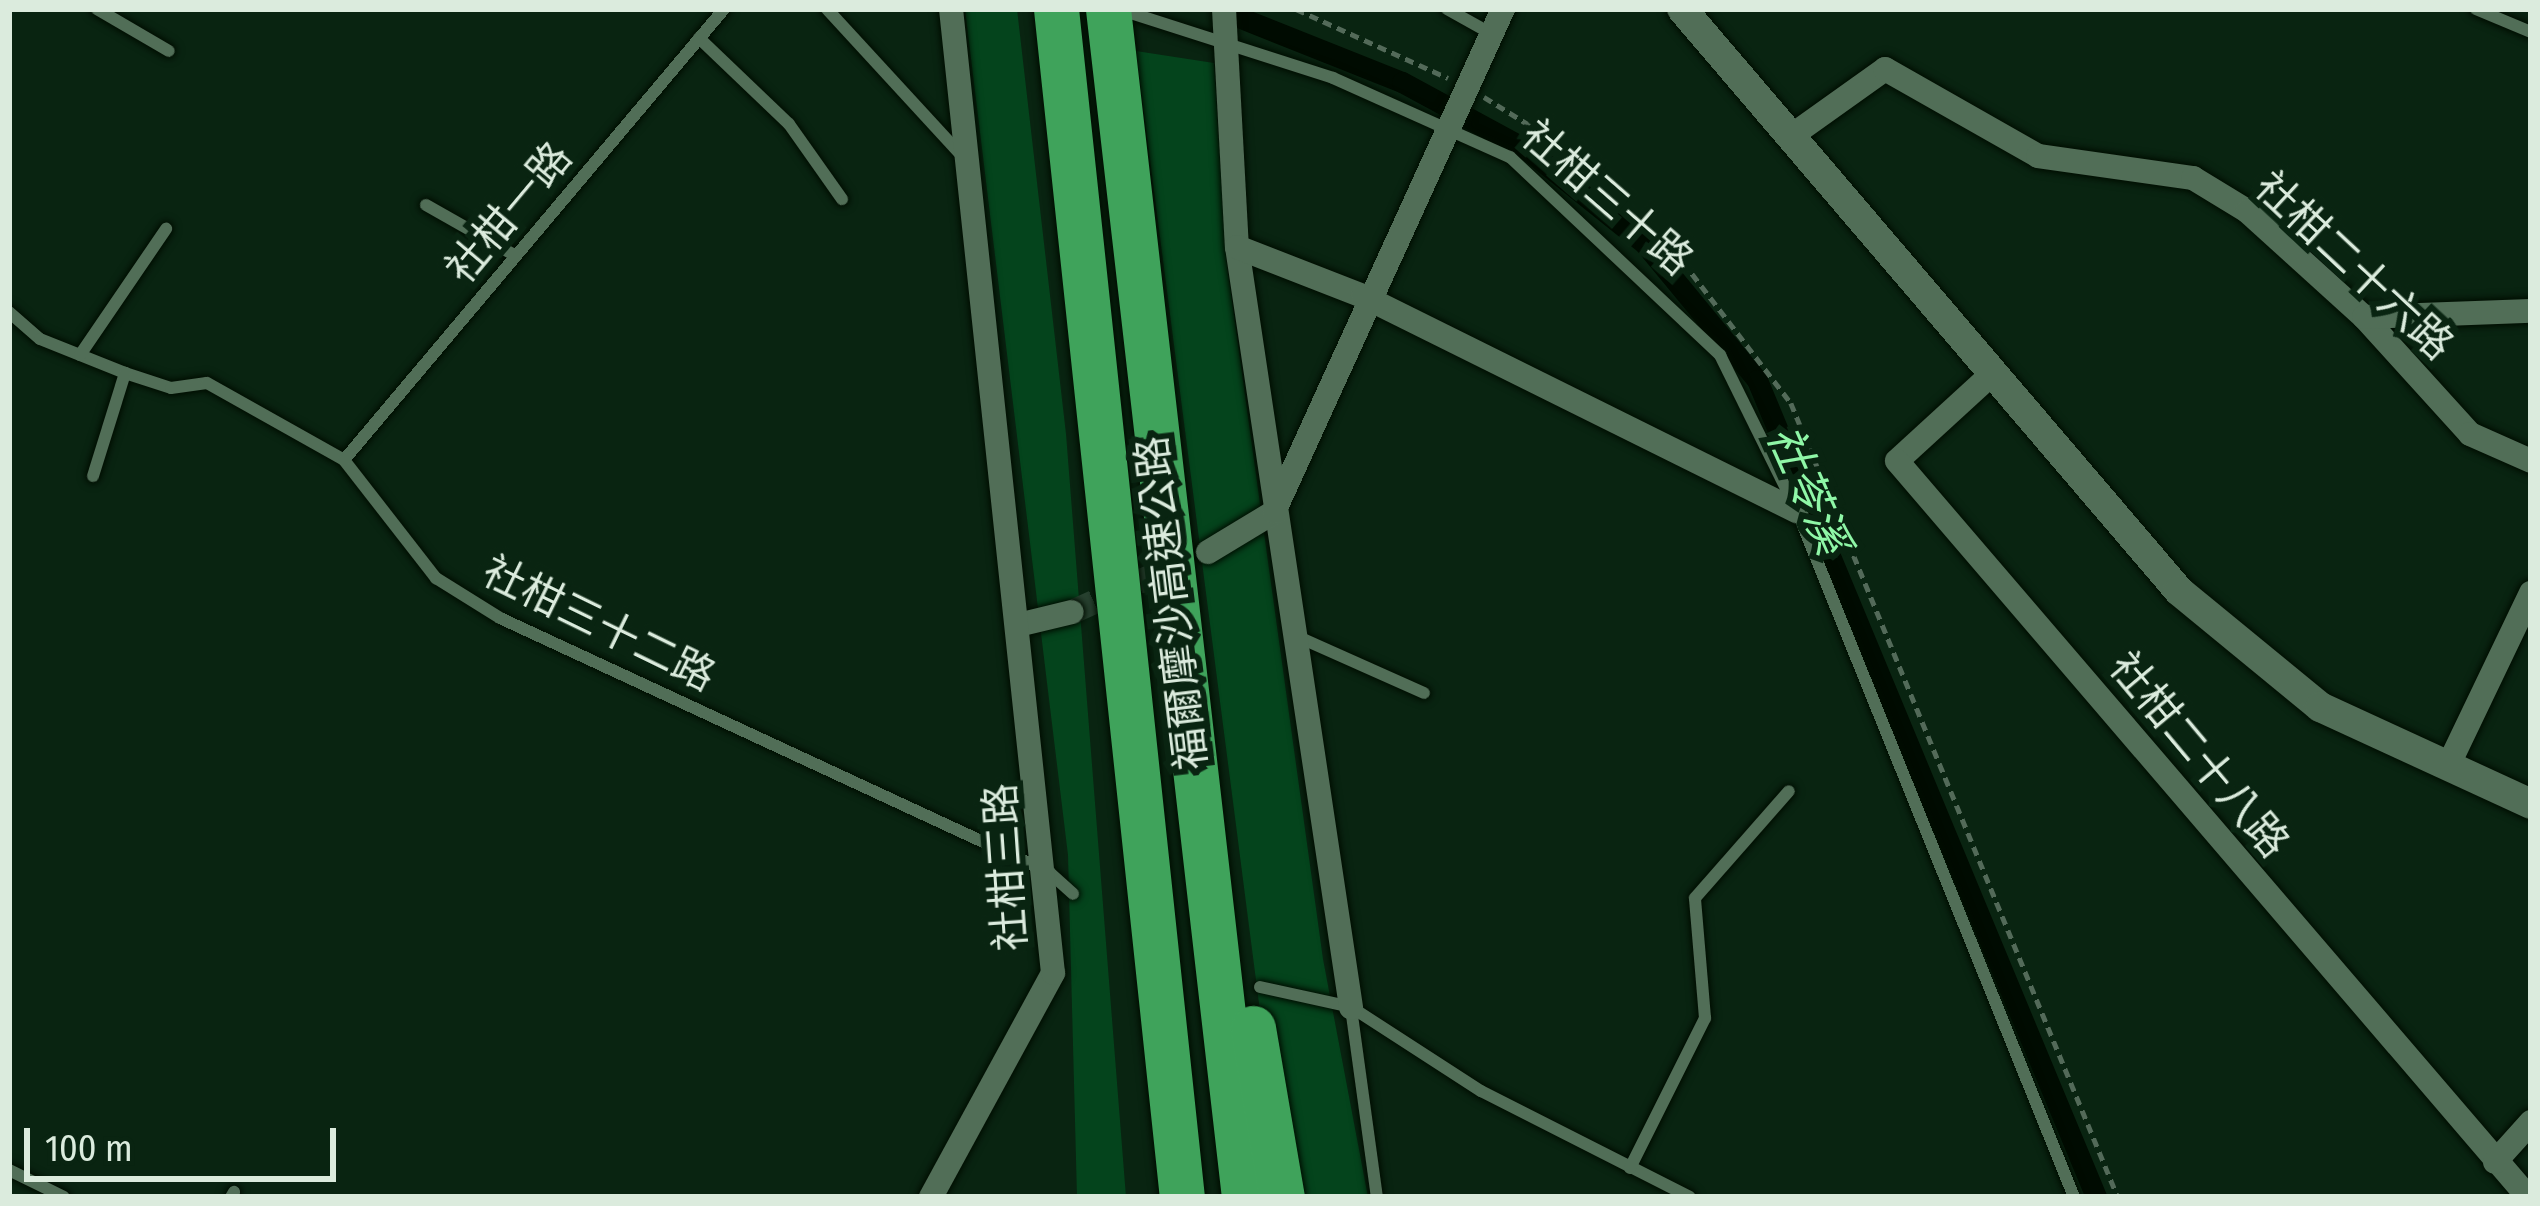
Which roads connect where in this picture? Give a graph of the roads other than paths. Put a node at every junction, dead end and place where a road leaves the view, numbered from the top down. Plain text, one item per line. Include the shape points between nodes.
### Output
1 (98, 9) edge
2 (724, 9) edge
3 (827, 9) edge
4 (950, 9) edge
5 (1056, 9) edge
6 (1224, 9) edge
7 (1447, 9) edge
8 (1502, 9) edge
9 (1682, 9) edge
10 (2476, 9) edge
11 (1117, 18) edge
12 (2531, 32) edge
13 (1490, 33) junction
14 (699, 38) junction
15 (1224, 38) junction
16 (169, 51) dead end
17 (1445, 126) junction
18 (1794, 134) junction
19 (965, 159) junction
20 (842, 199) dead end
21 (425, 205) dead end
22 (166, 229) dead end
23 (1237, 248) junction
24 (516, 256) junction
25 (1363, 296) junction
26 (2531, 311) edge
27 (9, 312) edge
28 (2364, 316) junction
29 (80, 355) junction
30 (125, 373) junction
31 (1993, 373) junction
32 (1154, 449) junction
33 (344, 460) junction
34 (2531, 461) edge
35 (93, 476) dead end
36 (1797, 511) junction
37 (1274, 512) junction
38 (1208, 552) tunnel mouth
39 (2531, 593) edge
40 (1072, 612) tunnel mouth
41 (1022, 624) junction
42 (1124, 632) junction
43 (1290, 634) junction
44 (1424, 693) dead end
45 (2448, 766) junction
46 (1789, 791) dead end
47 (2531, 804) edge
48 (1050, 873) junction
49 (1073, 894) dead end
50 (1260, 987) dead end
51 (1351, 1007) junction
52 (2531, 1122) edge
53 (2495, 1162) junction
54 (1630, 1168) junction
55 (9, 1170) edge
56 (64, 1197) edge
57 (931, 1197) edge
58 (1151, 1197) edge
59 (1182, 1197) edge
60 (1244, 1197) edge
61 (1282, 1197) edge
62 (1377, 1197) edge
63 (1690, 1197) edge
64 (2074, 1197) edge
65 (2528, 1197) edge

1 - 16 lane
2 - 14 lane, 社柑一路
3 - 19 lane
4 - 19 street, 社柑三路
5 - 42 highway, 福爾摩沙高速公路
6 - 15 street
7 - 13 lane
8 - 13 street
9 - 18 street
10 - 12 lane
11 - 15 lane, 社柑三十路
11 - 32 highway, 福爾摩沙高速公路
13 - 17 street
14 - 20 lane via 789,124
14 - 24 lane, 社柑一路
15 - 17 lane, 社柑三十路
15 - 23 street
17 - 25 street
17 - 36 lane, 社柑三十路 via 1510,157 1720,355
18 - 28 street, 社柑二十六路 via 1885,69 2038,156 2193,178 2247,211
18 - 31 street
19 - 41 street, 社柑三路
21 - 24 lane
22 - 29 lane
23 - 25 street
23 - 37 street
24 - 33 lane, 社柑一路
25 - 36 street
25 - 37 street
26 - 28 street
27 - 29 lane, 社柑三十二路
28 - 34 street, 社柑二十六路 via 2470,434
29 - 30 lane, 社柑三十二路
30 - 33 lane, 社柑三十二路 via 171,388 207,383
30 - 35 lane
31 - 45 street via 2237,645 2320,707
31 - 53 street, 社柑二十八路 via 1897,461
32 - 60 highway, 福爾摩沙高速公路
32 - 61 highway
33 - 48 lane, 社柑三十二路 via 436,578 500,618
36 - 64 lane, 社柑三十路
37 - 38 street
37 - 43 street
39 - 45 street
40 - 41 street
41 - 48 street, 社柑三路
42 - 58 highway
42 - 59 highway, 福爾摩沙高速公路
43 - 44 lane
43 - 51 street
45 - 47 street
46 - 54 lane via 1695,898 1705,1018
48 - 49 lane, 社柑三十二路
48 - 57 street, 社柑三路 via 1053,973
50 - 51 lane
51 - 54 lane
51 - 62 lane
52 - 53 street
53 - 65 street, 社柑二十八路
54 - 63 lane
55 - 56 lane

